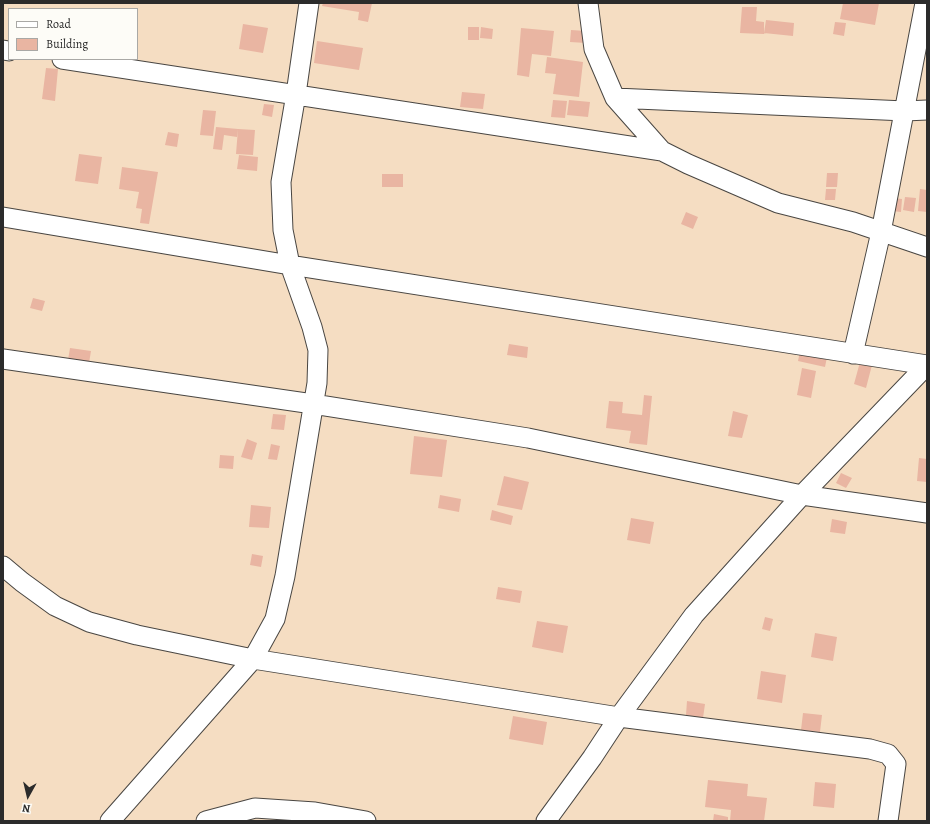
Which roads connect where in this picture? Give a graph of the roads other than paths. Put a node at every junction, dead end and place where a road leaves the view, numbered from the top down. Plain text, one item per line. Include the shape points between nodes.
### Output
1 (309, 3) edge
2 (588, 3) edge
3 (925, 3) edge
4 (69, 60) edge
5 (296, 94) junction
6 (616, 98) junction
7 (927, 110) edge
8 (905, 111) junction
9 (662, 151) junction
10 (3, 217) edge
11 (881, 232) junction
12 (927, 247) edge
13 (290, 265) junction
14 (853, 354) junction
15 (3, 359) edge
16 (927, 365) edge
17 (313, 404) junction
18 (802, 495) junction
19 (927, 513) edge
20 (3, 566) edge
21 (253, 659) junction
22 (619, 716) junction
23 (110, 821) edge
24 (206, 821) edge
25 (366, 821) edge
26 (546, 821) edge
27 (888, 821) edge

1 - 5 street
2 - 6 street via 594,49
3 - 8 street
4 - 5 street
5 - 9 street
5 - 13 street via 281,182 283,230
6 - 8 street
6 - 9 street
7 - 8 street
8 - 11 street
9 - 11 street via 778,203 853,222
10 - 13 street
11 - 12 street
11 - 14 street
13 - 14 street
13 - 17 street via 318,350
14 - 16 street
15 - 17 street
16 - 18 street
17 - 18 street via 528,438
17 - 21 street via 277,612
18 - 19 street
18 - 22 street via 694,615
20 - 21 street via 55,606 89,622 137,635
21 - 22 street
21 - 23 street
22 - 26 street
22 - 27 street via 870,749 888,754 896,764
24 - 25 street via 255,808 315,812

